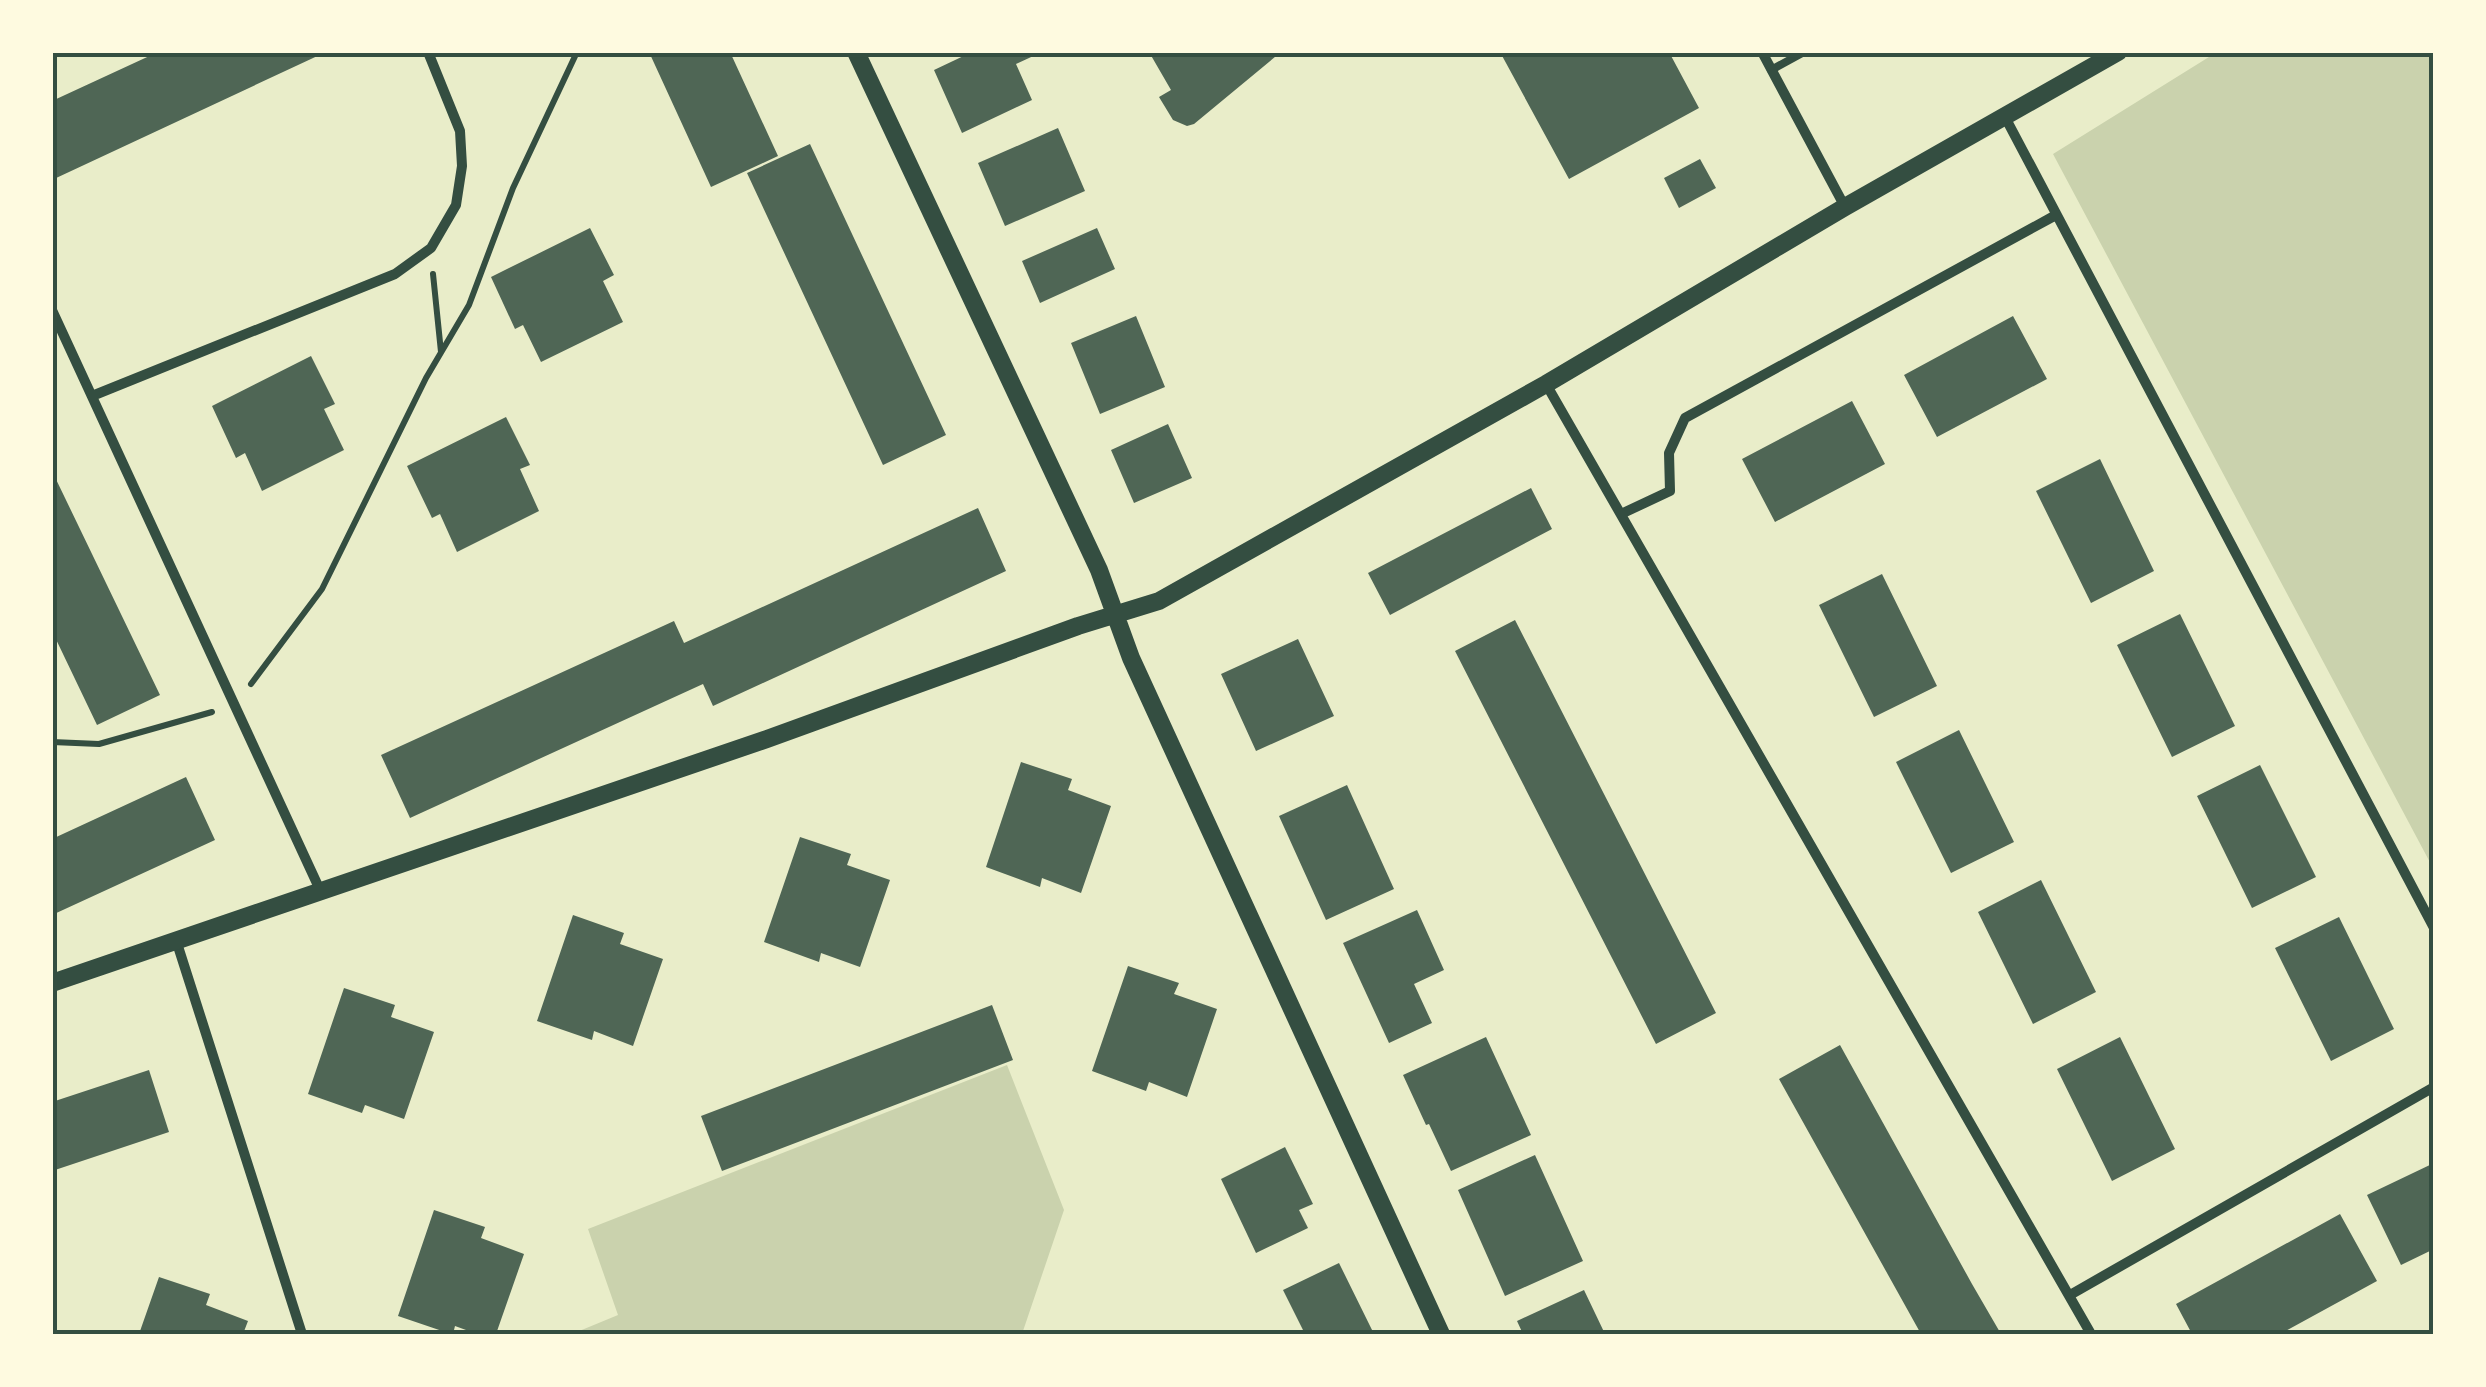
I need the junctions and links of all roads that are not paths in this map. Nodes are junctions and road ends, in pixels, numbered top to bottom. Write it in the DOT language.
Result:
graph roads {
  1 [pos="428,52"];
  2 [pos="856,52"];
  3 [pos="1762,52"];
  4 [pos="1804,52"];
  5 [pos="2118,52"];
  6 [pos="1771,70"];
  7 [pos="2005,117"];
  8 [pos="1846,206"];
  9 [pos="2056,214"];
  10 [pos="52,310"];
  11 [pos="1546,384"];
  12 [pos="92,396"];
  13 [pos="1621,514"];
  14 [pos="1114,616"];
  15 [pos="320,890"];
  16 [pos="2434,928"];
  17 [pos="176,940"];
  18 [pos="52,982"];
  19 [pos="2434,1087"];
  20 [pos="2070,1295"];
  21 [pos="302,1334"];
  22 [pos="1441,1334"];
  23 [pos="2091,1334"];
  1 -- 12 [label="street"];
  2 -- 14 [label="street"];
  3 -- 6 [label="street"];
  4 -- 6 [label="lane"];
  5 -- 7 [label="street"];
  6 -- 8 [label="street"];
  7 -- 8 [label="street"];
  7 -- 9 [label="street"];
  8 -- 11 [label="street"];
  9 -- 13 [label="street"];
  9 -- 16 [label="street"];
  10 -- 12 [label="street"];
  11 -- 13 [label="street"];
  11 -- 14 [label="street"];
  12 -- 15 [label="street"];
  13 -- 20 [label="street"];
  14 -- 15 [label="street"];
  14 -- 22 [label="street"];
  15 -- 17 [label="street"];
  17 -- 18 [label="street"];
  17 -- 21 [label="street"];
  19 -- 20 [label="street"];
  20 -- 23 [label="street"];
}
